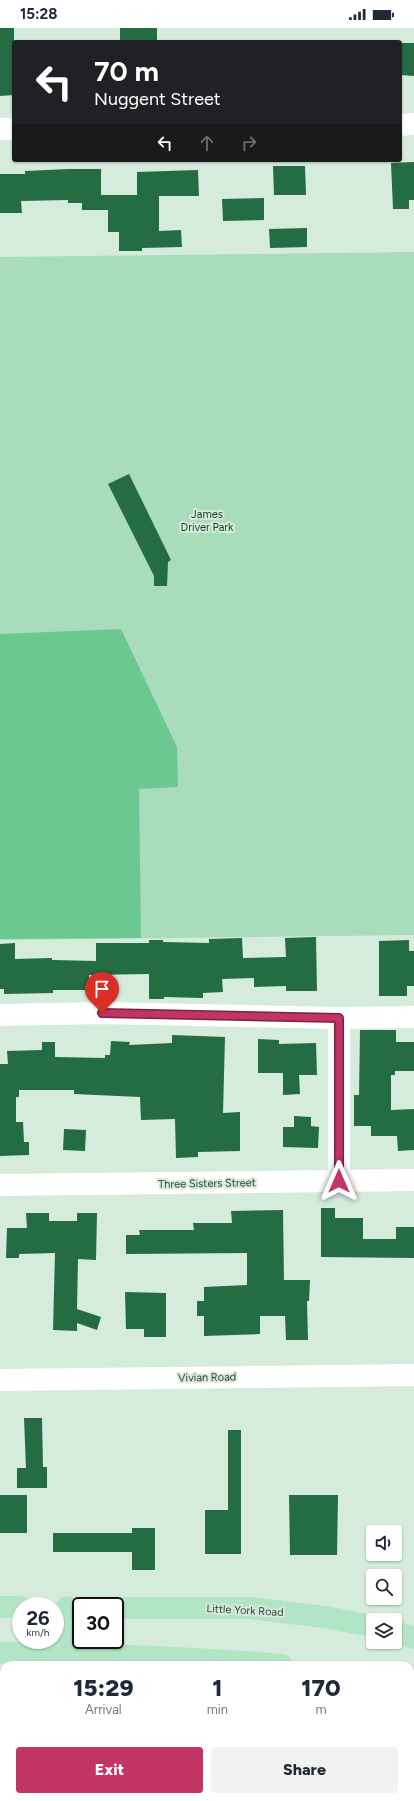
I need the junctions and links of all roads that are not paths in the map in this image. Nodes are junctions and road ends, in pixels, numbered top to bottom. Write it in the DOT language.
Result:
graph roads {
  1 [pos="414,124"];
  2 [pos="402,125"];
  3 [pos="0,129"];
  4 [pos="12,129"];
  5 [pos="0,1015"];
  6 [pos="414,1017"];
  7 [pos="339,1018"];
  8 [pos="414,1180"];
  9 [pos="339,1181"];
  10 [pos="0,1185"];
  11 [pos="414,1375"];
  12 [pos="0,1380"];
  13 [pos="0,1607"];
  14 [pos="12,1607"];
  15 [pos="68,1607"];
  16 [pos="124,1608"];
  17 [pos="366,1625"];
  18 [pos="402,1634"];
  19 [pos="414,1638"];
  20 [pos="0,1653"];
  21 [pos="59,1654"];
  22 [pos="239,1661"];
  1 -- 2 [label="street"];
  3 -- 4 [label="street"];
  5 -- 7 [label="street"];
  6 -- 7 [label="street"];
  7 -- 9 [label="street"];
  8 -- 9 [label="street, Three Sisters Street"];
  9 -- 10 [label="street, Three Sisters Street"];
  11 -- 12 [label="street, Vivian Road"];
  13 -- 14 [label="main road"];
  15 -- 21 [label="main road"];
  16 -- 17 [label="main road, Little York Road"];
  18 -- 19 [label="main road"];
  20 -- 21 [label="main road"];
  21 -- 22 [label="main road"];
}
